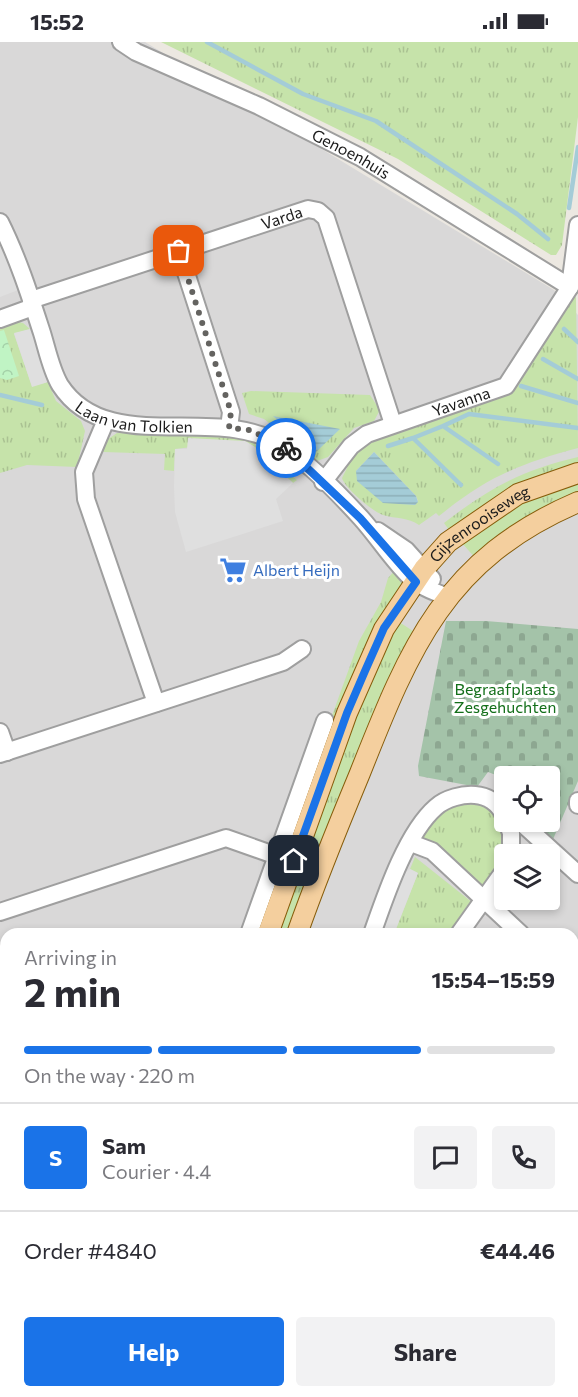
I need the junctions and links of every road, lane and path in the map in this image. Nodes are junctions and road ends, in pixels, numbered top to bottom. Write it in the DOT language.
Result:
graph roads {
  1 [pos="121,42"];
  2 [pos="0,222"];
  3 [pos="578,225"];
  4 [pos="179,251"];
  5 [pos="570,287"];
  6 [pos="32,303"];
  7 [pos="0,319"];
  8 [pos="106,420"];
  9 [pos="393,424"];
  10 [pos="229,428"];
  11 [pos="578,473"];
  12 [pos="323,482"];
  13 [pos="578,502"];
  14 [pos="420,575"];
  15 [pos="447,597"];
  16 [pos="302,649"];
  17 [pos="156,703"];
  18 [pos="325,721"];
  19 [pos="0,732"];
  20 [pos="3,753"];
  21 [pos="494,801"];
  22 [pos="578,801"];
  23 [pos="578,805"];
  24 [pos="532,832"];
  25 [pos="411,843"];
  26 [pos="277,856"];
  27 [pos="578,874"];
  28 [pos="494,884"];
  29 [pos="483,899"];
  30 [pos="0,912"];
  31 [pos="251,928"];
  32 [pos="270,928"];
  33 [pos="299,928"];
  34 [pos="375,928"];
  35 [pos="463,928"];
  36 [pos="514,928"];
  1 -- 5 [label="street, Genoenhuis"];
  2 -- 6 [label="street, Laan van Tolkien"];
  3 -- 5 [label="street"];
  4 -- 6 [label="street, Varda"];
  4 -- 9 [label="street, Varda"];
  4 -- 10 [label="street"];
  5 -- 9 [label="street, Yavanna"];
  6 -- 7 [label="street, Varda"];
  6 -- 8 [label="street, Laan van Tolkien"];
  8 -- 10 [label="street, Laan van Tolkien"];
  8 -- 17 [label="street"];
  9 -- 12 [label="street, Yavanna"];
  10 -- 12 [label="street, Laan van Tolkien"];
  11 -- 14 [label="main road, Gijzenrooiseweg"];
  12 -- 14 [label="street, Laan van Tolkien"];
  13 -- 15 [label="main road, Gijzenrooiseweg"];
  14 -- 15 [label="street, Laan van Tolkien"];
  14 -- 32 [label="main road, Gijzenrooiseweg"];
  15 -- 33 [label="main road, Gijzenrooiseweg"];
  16 -- 17 [label="street"];
  17 -- 20 [label="street"];
  18 -- 26 [label="street"];
  19 -- 20 [label="street"];
  21 -- 25 [label="street"];
  22 -- 23 [label="street"];
  24 -- 27 [label="street"];
  25 -- 29 [label="street"];
  25 -- 34 [label="street"];
  26 -- 30 [label="street"];
  26 -- 31 [label="street"];
  28 -- 29 [label="street"];
  29 -- 35 [label="street"];
  29 -- 36 [label="street"];
}
